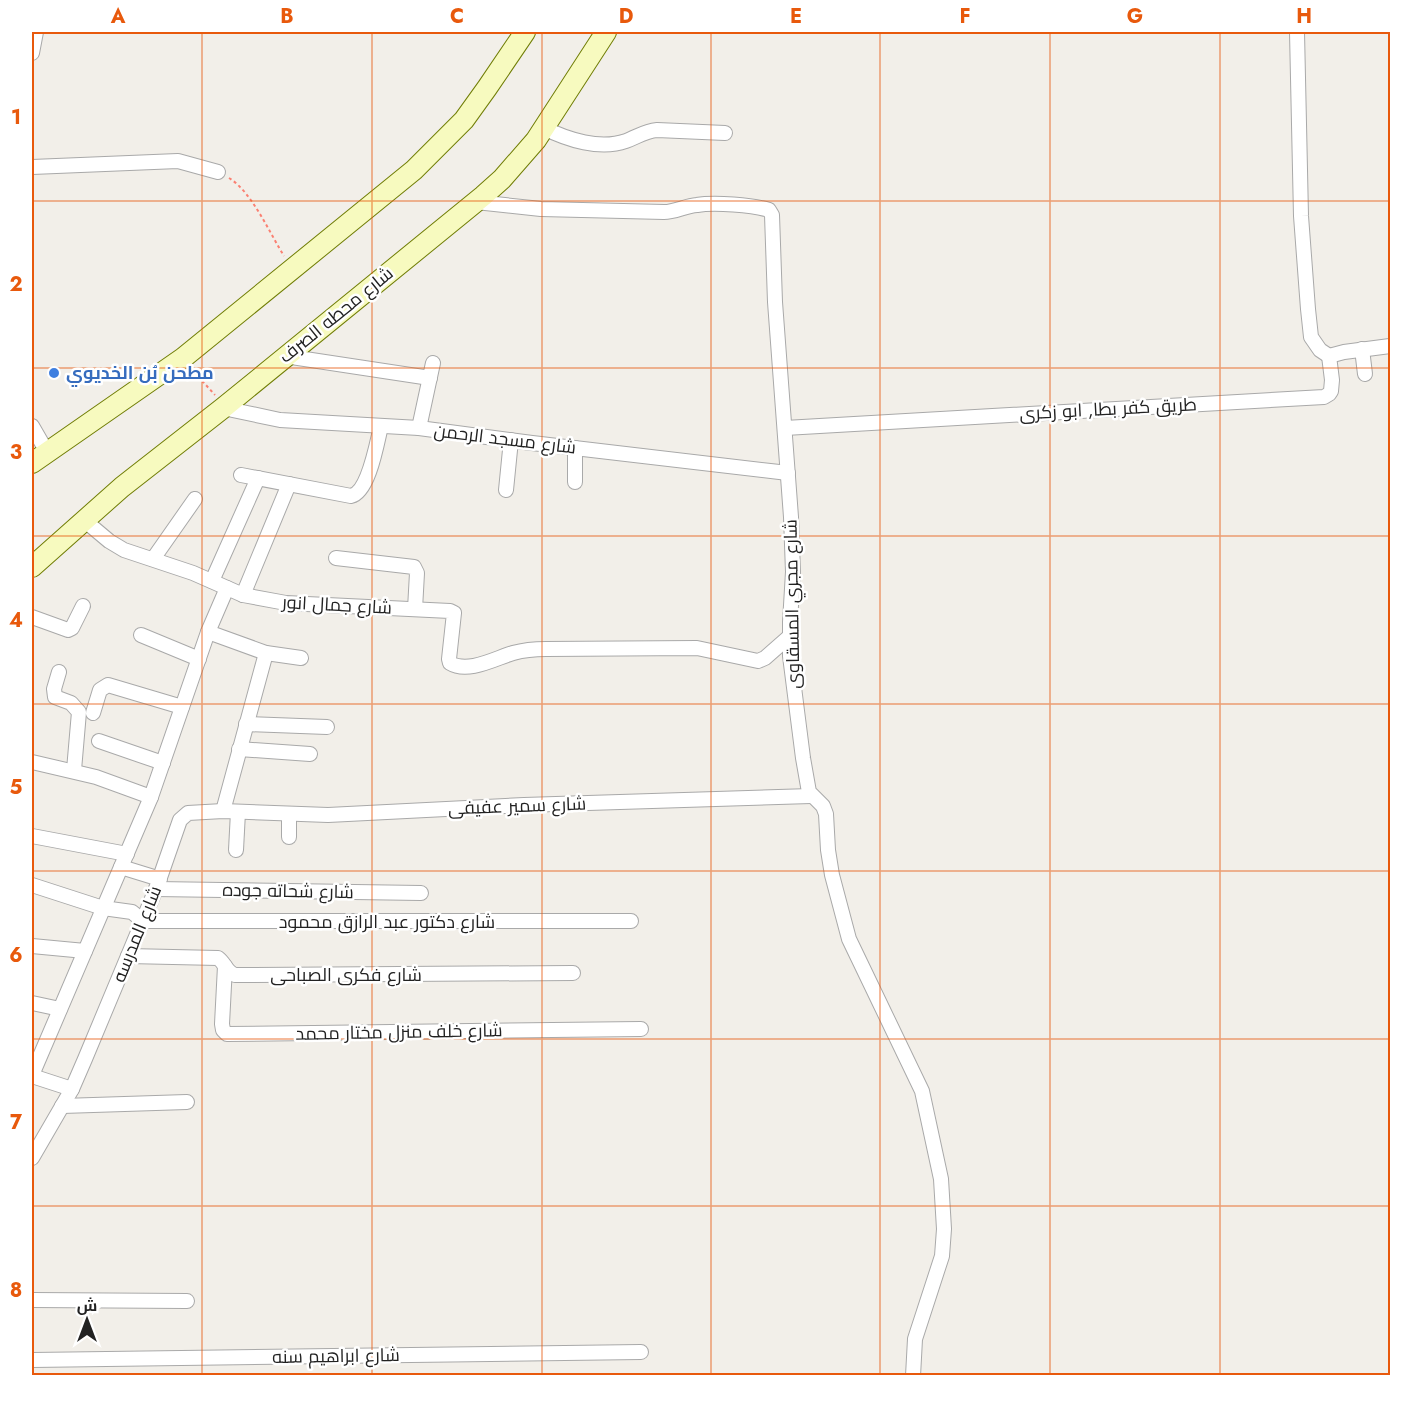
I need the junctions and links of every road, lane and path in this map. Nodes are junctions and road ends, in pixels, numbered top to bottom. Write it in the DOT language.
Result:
graph roads {
  1 [pos="37,32"];
  2 [pos="525,32"];
  3 [pos="606,32"];
  4 [pos="1297,32"];
  5 [pos="32,53"];
  6 [pos="544,128"];
  7 [pos="725,133"];
  8 [pos="32,166"];
  9 [pos="219,172"];
  10 [pos="476,202"];
  11 [pos="291,268"];
  12 [pos="1390,346"];
  13 [pos="1362,349"];
  14 [pos="285,356"];
  15 [pos="1329,356"];
  16 [pos="433,363"];
  17 [pos="194,371"];
  18 [pos="1365,374"];
  19 [pos="430,378"];
  20 [pos="220,403"];
  21 [pos="32,426"];
  22 [pos="381,426"];
  23 [pos="419,428"];
  24 [pos="785,428"];
  25 [pos="511,440"];
  26 [pos="575,448"];
  27 [pos="39,458"];
  28 [pos="788,473"];
  29 [pos="241,475"];
  30 [pos="258,478"];
  31 [pos="575,482"];
  32 [pos="289,484"];
  33 [pos="506,490"];
  34 [pos="195,499"];
  35 [pos="84,520"];
  36 [pos="336,558"];
  37 [pos="153,560"];
  38 [pos="32,567"];
  39 [pos="212,581"];
  40 [pos="227,588"];
  41 [pos="243,595"];
  42 [pos="83,606"];
  43 [pos="415,609"];
  44 [pos="32,616"];
  45 [pos="208,632"];
  46 [pos="141,635"];
  47 [pos="790,636"];
  48 [pos="266,653"];
  49 [pos="301,658"];
  50 [pos="199,659"];
  51 [pos="59,672"];
  52 [pos="182,707"];
  53 [pos="93,713"];
  54 [pos="246,724"];
  55 [pos="327,727"];
  56 [pos="99,741"];
  57 [pos="239,749"];
  58 [pos="310,754"];
  59 [pos="32,762"];
  60 [pos="163,763"];
  61 [pos="74,770"];
  62 [pos="811,796"];
  63 [pos="151,797"];
  64 [pos="223,811"];
  65 [pos="237,812"];
  66 [pos="289,815"];
  67 [pos="32,836"];
  68 [pos="289,837"];
  69 [pos="236,850"];
  70 [pos="127,854"];
  71 [pos="121,867"];
  72 [pos="158,884"];
  73 [pos="32,885"];
  74 [pos="420,893"];
  75 [pos="103,908"];
  76 [pos="143,921"];
  77 [pos="631,921"];
  78 [pos="32,946"];
  79 [pos="85,951"];
  80 [pos="128,956"];
  81 [pos="225,966"];
  82 [pos="573,973"];
  83 [pos="32,1004"];
  84 [pos="60,1009"];
  85 [pos="640,1029"];
  86 [pos="32,1076"];
  87 [pos="72,1089"];
  88 [pos="187,1102"];
  89 [pos="62,1106"];
  90 [pos="32,1158"];
  91 [pos="32,1300"];
  92 [pos="187,1301"];
  93 [pos="641,1352"];
  94 [pos="32,1360"];
  95 [pos="913,1376"];
  1 -- 5 [label="street"];
  2 -- 11 [label="street"];
  3 -- 6 [label="street, شارع محطه الصرف"];
  4 -- 15 [label="street"];
  6 -- 7 [label="street"];
  6 -- 10 [label="street, شارع محطه الصرف"];
  8 -- 9 [label="street"];
  9 -- 11 [label="path"];
  10 -- 14 [label="street, شارع محطه الصرف"];
  10 -- 24 [label="street, شارع مجري المسقاوى"];
  11 -- 27 [label="street"];
  12 -- 13 [label="street"];
  13 -- 15 [label="street"];
  13 -- 18 [label="street"];
  14 -- 19 [label="street"];
  14 -- 20 [label="street, شارع محطه الصرف"];
  15 -- 24 [label="street, طريق كفر بطا, ابو زكرى"];
  16 -- 19 [label="street"];
  17 -- 20 [label="path"];
  19 -- 23 [label="street"];
  20 -- 22 [label="street, شارع مسجد الرحمن"];
  20 -- 35 [label="street, شارع محطه الصرف"];
  21 -- 27 [label="street"];
  22 -- 23 [label="street, شارع مسجد الرحمن"];
  22 -- 32 [label="street"];
  23 -- 25 [label="street, شارع مسجد الرحمن"];
  24 -- 28 [label="street, شارع مجري المسقاوى"];
  25 -- 26 [label="street, شارع مسجد الرحمن"];
  25 -- 33 [label="street"];
  26 -- 28 [label="street, شارع مسجد الرحمن"];
  26 -- 31 [label="street"];
  28 -- 47 [label="street, شارع مجري المسقاوى"];
  29 -- 30 [label="street"];
  30 -- 32 [label="street"];
  30 -- 39 [label="street"];
  32 -- 41 [label="street"];
  34 -- 37 [label="street"];
  35 -- 37 [label="street, شارع جمال انور"];
  35 -- 38 [label="street, شارع محطه الصرف"];
  36 -- 43 [label="street"];
  37 -- 39 [label="street, شارع جمال انور"];
  39 -- 40 [label="street, شارع جمال انور"];
  40 -- 41 [label="street, شارع جمال انور"];
  40 -- 45 [label="street"];
  41 -- 43 [label="street, شارع جمال انور"];
  42 -- 44 [label="street"];
  43 -- 47 [label="street, شارع جمال انور"];
  45 -- 48 [label="street"];
  45 -- 50 [label="street"];
  46 -- 50 [label="street"];
  47 -- 62 [label="street, شارع مجري المسقاوى"];
  48 -- 49 [label="street"];
  48 -- 54 [label="street"];
  50 -- 52 [label="street"];
  51 -- 61 [label="street"];
  52 -- 53 [label="street"];
  52 -- 60 [label="street"];
  54 -- 55 [label="street"];
  54 -- 57 [label="street"];
  56 -- 60 [label="street"];
  57 -- 58 [label="street"];
  57 -- 64 [label="street"];
  59 -- 61 [label="street"];
  60 -- 63 [label="street"];
  61 -- 63 [label="street"];
  62 -- 66 [label="street, شارع سمير عفيفى"];
  62 -- 95 [label="street, شارع مجري المسقاوى"];
  63 -- 70 [label="street"];
  64 -- 65 [label="street, شارع سمير عفيفى"];
  64 -- 72 [label="street, شارع المدرسه"];
  65 -- 66 [label="street, شارع سمير عفيفى"];
  65 -- 69 [label="street"];
  66 -- 68 [label="street"];
  67 -- 70 [label="street"];
  70 -- 71 [label="street"];
  71 -- 72 [label="street, شارع شحاته جوده"];
  71 -- 75 [label="street"];
  72 -- 74 [label="street, شارع شحاته جوده"];
  72 -- 76 [label="street, شارع المدرسه"];
  73 -- 75 [label="street"];
  75 -- 76 [label="street"];
  75 -- 79 [label="street"];
  76 -- 77 [label="street, شارع دكتور عبد الرازق محمود"];
  76 -- 80 [label="street, شارع المدرسه"];
  78 -- 79 [label="street"];
  79 -- 84 [label="street"];
  80 -- 81 [label="street, شارع فكرى الصباحى"];
  80 -- 87 [label="street, شارع المدرسه"];
  81 -- 82 [label="street, شارع فكرى الصباحى"];
  81 -- 85 [label="street, شارع خلف منزل مختار محمد"];
  83 -- 84 [label="street"];
  84 -- 86 [label="street"];
  86 -- 87 [label="street"];
  87 -- 89 [label="street, شارع المدرسه"];
  88 -- 89 [label="street"];
  89 -- 90 [label="street, شارع المدرسه"];
  91 -- 92 [label="street"];
  93 -- 94 [label="street, شارع ابراهيم سنه"];
}
